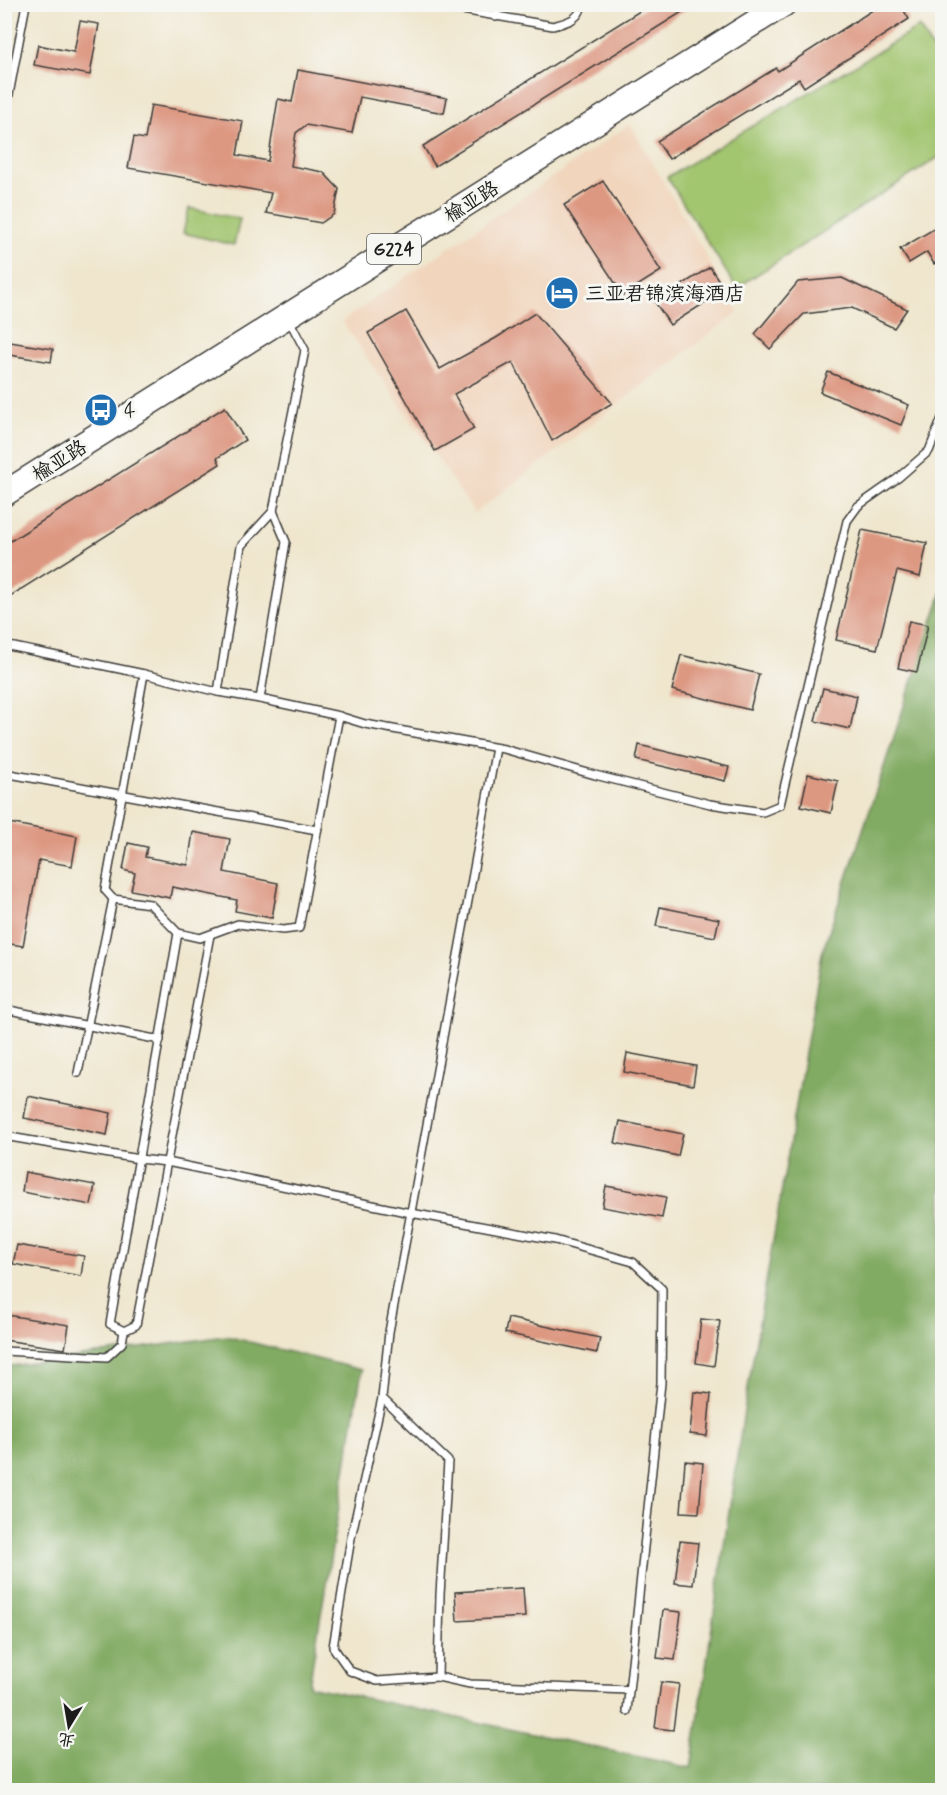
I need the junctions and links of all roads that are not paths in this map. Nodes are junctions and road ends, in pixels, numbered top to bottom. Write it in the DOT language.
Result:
graph roads {
  1 [pos="26,4"];
  2 [pos="428,4"];
  3 [pos="498,4"];
  4 [pos="582,4"];
  5 [pos="752,4"];
  6 [pos="784,4"];
  7 [pos="496,17"];
  8 [pos="4,121"];
  9 [pos="287,316"];
  10 [pos="942,418"];
  11 [pos="4,475"];
  12 [pos="4,494"];
  13 [pos="273,511"];
  14 [pos="4,645"];
  15 [pos="144,674"];
  16 [pos="218,692"];
  17 [pos="260,699"];
  18 [pos="339,716"];
  19 [pos="496,748"];
  20 [pos="4,773"];
  21 [pos="122,794"];
  22 [pos="317,830"];
  23 [pos="113,899"];
  24 [pos="178,933"];
  25 [pos="210,935"];
  26 [pos="4,1009"];
  27 [pos="87,1025"];
  28 [pos="160,1040"];
  29 [pos="78,1073"];
  30 [pos="4,1136"];
  31 [pos="139,1159"];
  32 [pos="167,1162"];
  33 [pos="411,1213"];
  34 [pos="124,1331"];
  35 [pos="4,1351"];
  36 [pos="382,1398"];
  37 [pos="438,1677"];
  38 [pos="629,1690"];
  39 [pos="627,1711"];
  1 -- 8 [label="lane"];
  2 -- 7 [label="lane"];
  3 -- 7 [label="lane"];
  4 -- 7 [label="lane"];
  5 -- 11 [label="highway, 榆亚路 / G224"];
  6 -- 9 [label="highway, 榆亚路 / G224"];
  9 -- 12 [label="highway, 榆亚路 / G224"];
  9 -- 13 [label="lane"];
  10 -- 19 [label="lane"];
  13 -- 16 [label="lane"];
  13 -- 17 [label="lane"];
  14 -- 15 [label="lane"];
  15 -- 16 [label="lane"];
  15 -- 21 [label="lane"];
  16 -- 17 [label="lane"];
  17 -- 18 [label="lane"];
  18 -- 19 [label="lane"];
  18 -- 22 [label="lane"];
  19 -- 33 [label="lane"];
  20 -- 21 [label="lane"];
  21 -- 22 [label="lane"];
  21 -- 23 [label="lane"];
  22 -- 25 [label="lane"];
  23 -- 24 [label="lane"];
  23 -- 27 [label="lane"];
  24 -- 25 [label="lane"];
  24 -- 28 [label="lane"];
  25 -- 32 [label="lane"];
  26 -- 27 [label="lane"];
  27 -- 28 [label="lane"];
  27 -- 29 [label="lane"];
  28 -- 31 [label="lane"];
  30 -- 31 [label="lane"];
  31 -- 32 [label="lane"];
  31 -- 34 [label="lane"];
  32 -- 33 [label="lane"];
  32 -- 34 [label="lane"];
  33 -- 36 [label="lane"];
  33 -- 38 [label="lane"];
  34 -- 35 [label="lane"];
  36 -- 37 [label="lane"];
  36 -- 37 [label="lane"];
  37 -- 38 [label="lane"];
  38 -- 39 [label="lane"];
}
